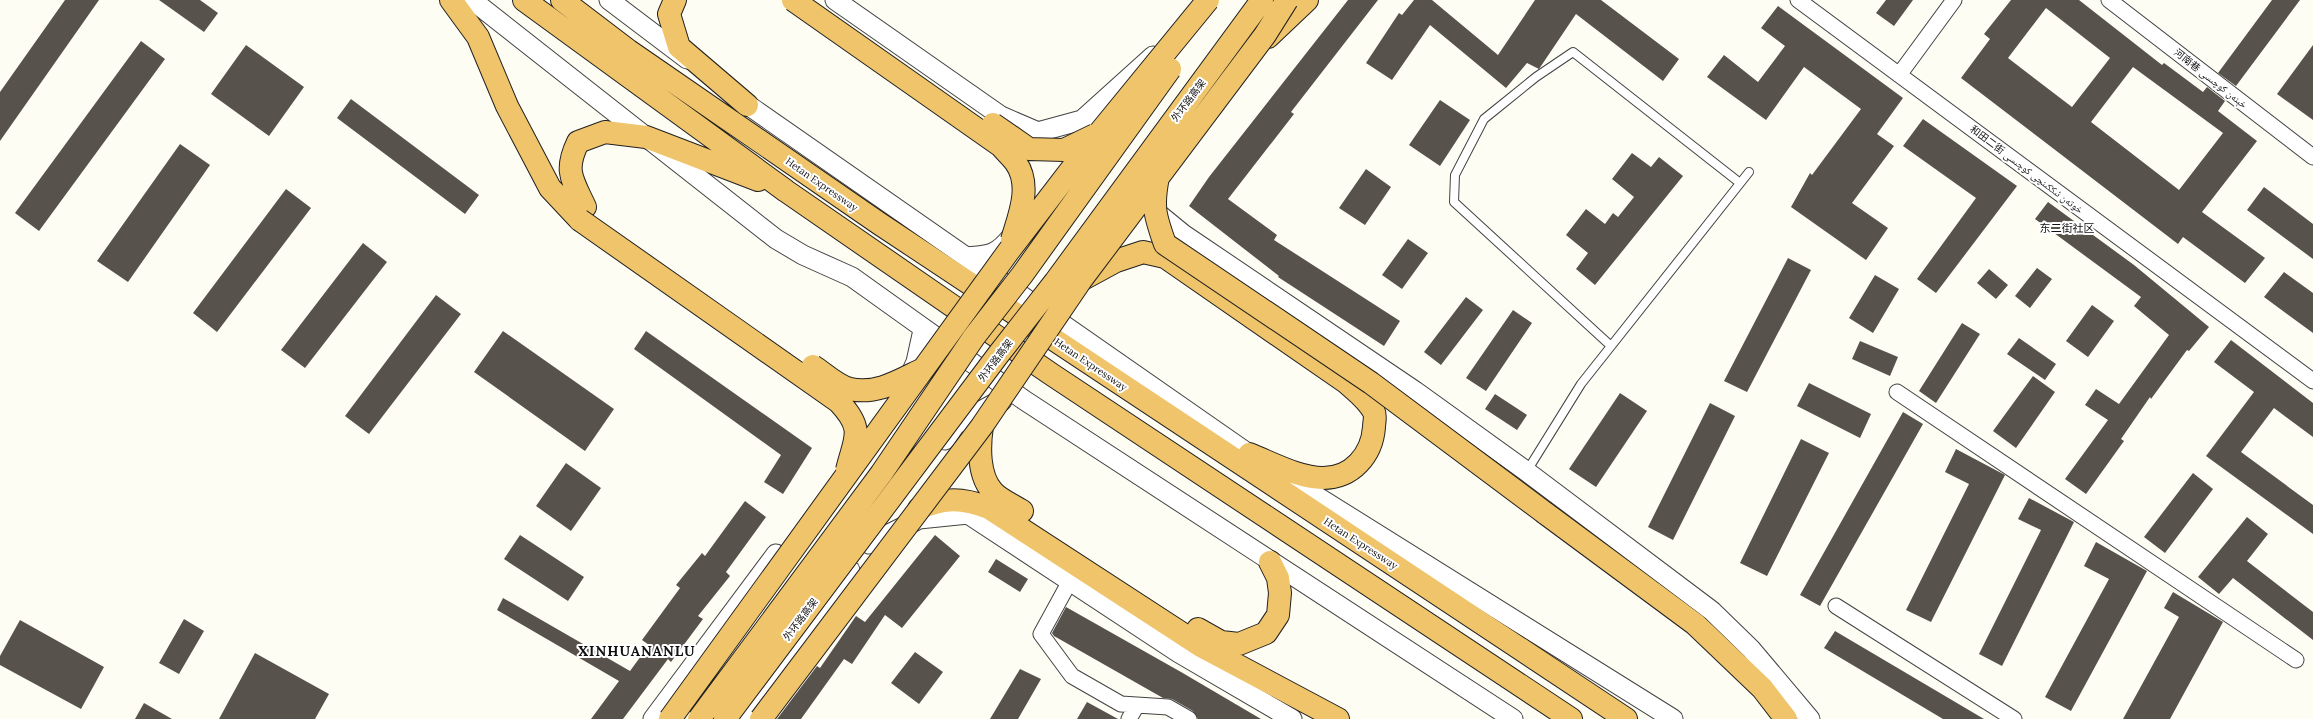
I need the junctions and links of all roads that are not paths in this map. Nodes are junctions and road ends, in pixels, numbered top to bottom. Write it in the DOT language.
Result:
graph roads {
  1 [pos="451,0"];
  2 [pos="472,0"];
  3 [pos="524,0"];
  4 [pos="562,0"];
  5 [pos="609,0"];
  6 [pos="675,0"];
  7 [pos="793,0"];
  8 [pos="816,0"];
  9 [pos="835,0"];
  10 [pos="1196,0"];
  11 [pos="1208,0"];
  12 [pos="1224,0"];
  13 [pos="1262,0"];
  14 [pos="1287,0"];
  15 [pos="1306,0"];
  16 [pos="1798,0"];
  17 [pos="1954,0"];
  18 [pos="2109,0"];
  19 [pos="1158,52"];
  20 [pos="1250,55"];
  21 [pos="1899,75"];
  22 [pos="747,105"];
  23 [pos="1100,132"];
  24 [pos="646,137"];
  25 [pos="2313,157"];
  26 [pos="1749,172"];
  27 [pos="1158,176"];
  28 [pos="1740,183"];
  29 [pos="786,191"];
  30 [pos="1136,196"];
  31 [pos="582,214"];
  32 [pos="1008,252"];
  33 [pos="966,257"];
  34 [pos="1081,280"];
  35 [pos="1057,320"];
  36 [pos="923,330"];
  37 [pos="1611,346"];
  38 [pos="924,369"];
  39 [pos="2313,381"];
  40 [pos="1897,392"];
  41 [pos="1024,400"];
  42 [pos="982,426"];
  43 [pos="1249,454"];
  44 [pos="1526,471"];
  45 [pos="844,482"];
  46 [pos="919,509"];
  47 [pos="869,544"];
  48 [pos="1270,562"];
  49 [pos="1070,581"];
  50 [pos="1836,606"];
  51 [pos="2296,660"];
  52 [pos="1137,705"];
  53 [pos="653,719"];
  54 [pos="670,719"];
  55 [pos="699,719"];
  56 [pos="725,719"];
  57 [pos="742,719"];
  58 [pos="761,719"];
  59 [pos="1129,719"];
  60 [pos="1189,719"];
  61 [pos="1292,719"];
  62 [pos="1338,719"];
  63 [pos="1513,719"];
  64 [pos="1571,719"];
  65 [pos="1626,719"];
  66 [pos="1673,719"];
  67 [pos="1786,719"];
  68 [pos="1810,719"];
  69 [pos="2014,719"];
  1 -- 31 [label="highway"];
  2 -- 24 [label="street"];
  3 -- 29 [label="highway"];
  4 -- 65 [label="highway, Hetan Expressway"];
  5 -- 22 [label="street"];
  6 -- 22 [label="highway"];
  7 -- 32 [label="highway, bridge"];
  8 -- 23 [label="highway, bridge"];
  9 -- 19 [label="street"];
  10 -- 19 [label="street"];
  11 -- 23 [label="highway, bridge"];
  12 -- 55 [label="highway, bridge"];
  13 -- 56 [label="highway, 外环路高架, bridge"];
  14 -- 20 [label="highway, bridge"];
  14 -- 30 [label="street"];
  15 -- 20 [label="highway, bridge"];
  16 -- 21 [label="street, 和田二街 خوتەن ئىككىنچى كوچىسى"];
  17 -- 21 [label="street"];
  18 -- 25 [label="street, 河南巷 خېنەن كوچىسى"];
  19 -- 33 [label="street"];
  20 -- 27 [label="highway, bridge"];
  21 -- 39 [label="street, 和田二街 خوتەن ئىككىنچى كوچىسى"];
  22 -- 33 [label="street"];
  23 -- 32 [label="highway, bridge"];
  24 -- 29 [label="highway"];
  24 -- 31 [label="highway"];
  24 -- 36 [label="street"];
  26 -- 28 [label="lane"];
  27 -- 34 [label="highway, bridge"];
  27 -- 67 [label="highway, bridge"];
  28 -- 37 [label="lane"];
  28 -- 37 [label="lane"];
  29 -- 64 [label="highway"];
  30 -- 35 [label="street"];
  30 -- 44 [label="street"];
  31 -- 38 [label="highway, bridge"];
  31 -- 45 [label="highway, bridge"];
  32 -- 38 [label="highway, bridge"];
  33 -- 35 [label="street"];
  34 -- 42 [label="highway, bridge"];
  34 -- 43 [label="highway"];
  35 -- 43 [label="street"];
  36 -- 41 [label="street"];
  36 -- 53 [label="street"];
  37 -- 44 [label="lane"];
  38 -- 45 [label="highway, bridge"];
  40 -- 51 [label="street"];
  41 -- 47 [label="street"];
  41 -- 48 [label="street"];
  42 -- 46 [label="highway, bridge"];
  42 -- 48 [label="highway"];
  43 -- 66 [label="street"];
  44 -- 68 [label="street"];
  45 -- 54 [label="highway, bridge"];
  46 -- 58 [label="highway, bridge"];
  46 -- 62 [label="highway"];
  47 -- 49 [label="street"];
  47 -- 57 [label="street"];
  48 -- 63 [label="street"];
  49 -- 52 [label="street"];
  49 -- 61 [label="street"];
  50 -- 69 [label="street"];
  52 -- 59 [label="street"];
  52 -- 60 [label="street"];
}
